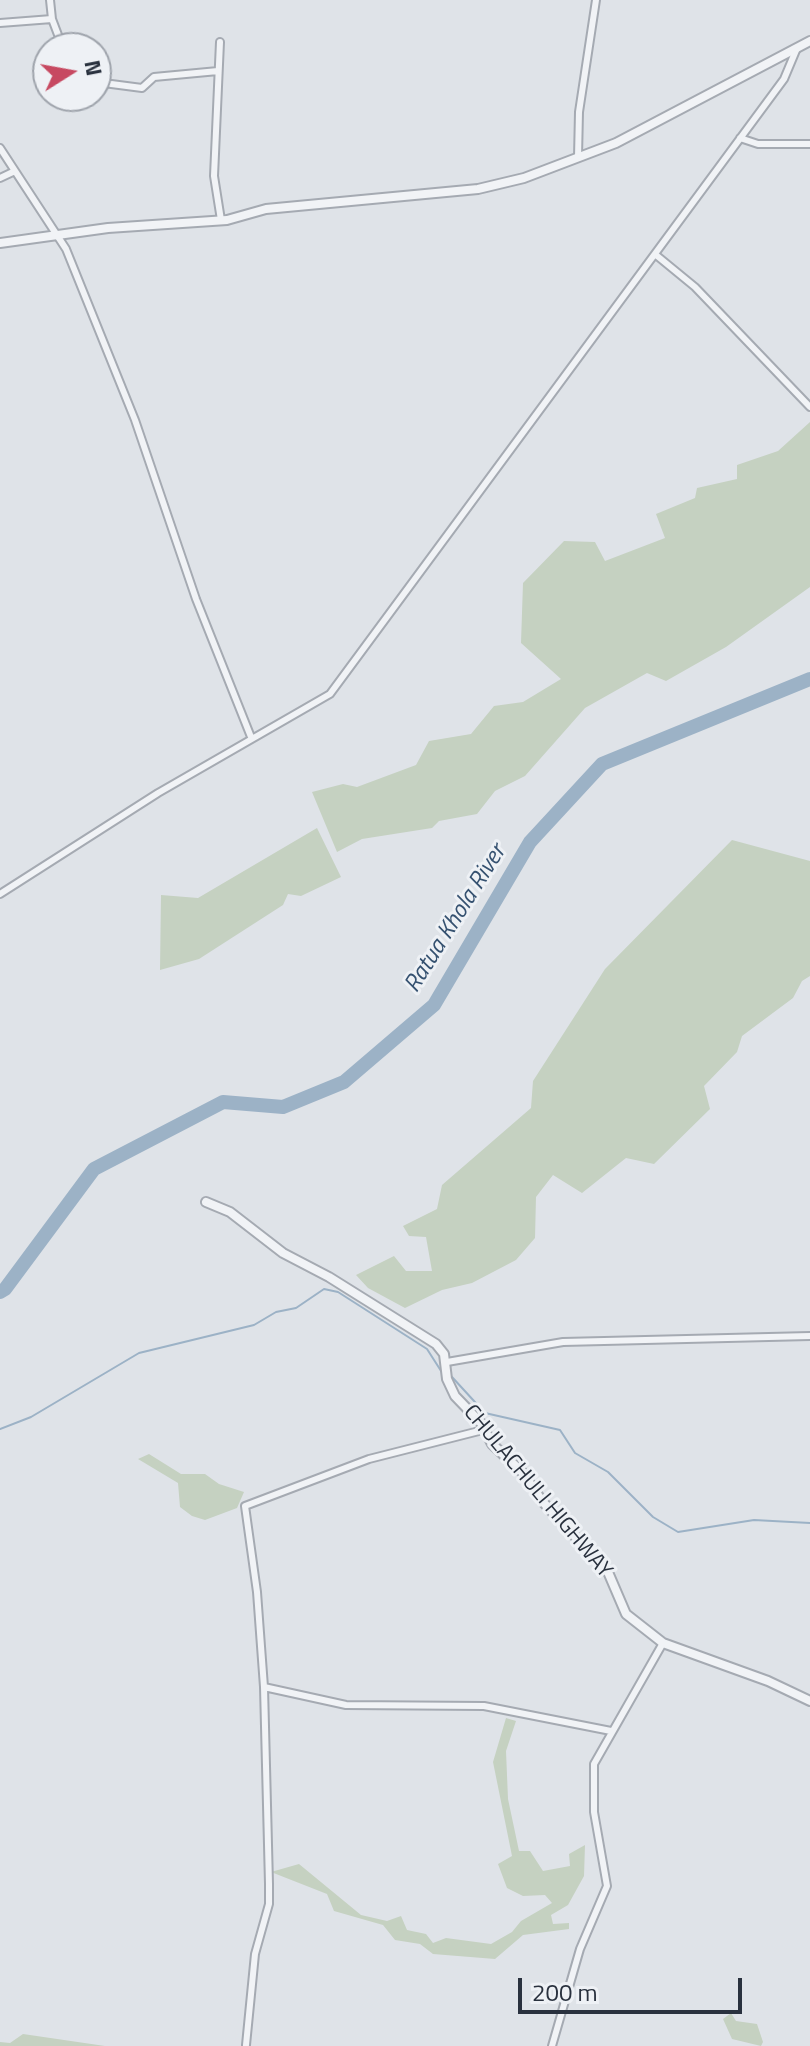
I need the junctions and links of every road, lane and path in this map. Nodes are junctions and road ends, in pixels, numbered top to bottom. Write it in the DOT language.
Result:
graph roads {
  1 [pos="50,0"];
  2 [pos="596,0"];
  3 [pos="52,19"];
  4 [pos="0,23"];
  5 [pos="57,32"];
  6 [pos="810,41"];
  7 [pos="220,42"];
  8 [pos="798,47"];
  9 [pos="218,71"];
  10 [pos="112,84"];
  11 [pos="740,138"];
  12 [pos="810,144"];
  13 [pos="0,148"];
  14 [pos="578,157"];
  15 [pos="15,171"];
  16 [pos="0,178"];
  17 [pos="221,220"];
  18 [pos="54,235"];
  19 [pos="0,243"];
  20 [pos="656,255"];
  21 [pos="810,407"];
  22 [pos="251,737"];
  23 [pos="0,894"];
  24 [pos="206,1202"];
  25 [pos="810,1336"];
  26 [pos="447,1362"];
  27 [pos="483,1430"];
  28 [pos="663,1643"];
  29 [pos="264,1687"];
  30 [pos="810,1701"];
  31 [pos="611,1731"];
  32 [pos="246,2045"];
  33 [pos="552,2046"];
  1 -- 3 [label="street"];
  2 -- 14 [label="street"];
  3 -- 4 [label="street"];
  3 -- 5 [label="street"];
  6 -- 8 [label="street"];
  7 -- 9 [label="street"];
  8 -- 11 [label="street"];
  8 -- 14 [label="street"];
  9 -- 10 [label="street"];
  9 -- 17 [label="street"];
  11 -- 12 [label="street"];
  11 -- 20 [label="street"];
  13 -- 15 [label="street"];
  14 -- 17 [label="street"];
  15 -- 16 [label="street"];
  15 -- 18 [label="street"];
  17 -- 18 [label="street"];
  18 -- 19 [label="street"];
  18 -- 22 [label="street"];
  20 -- 21 [label="street"];
  20 -- 22 [label="street"];
  22 -- 23 [label="street"];
  24 -- 26 [label="street, CHULACHULI HIGHWAY"];
  25 -- 26 [label="street"];
  26 -- 27 [label="street, CHULACHULI HIGHWAY"];
  27 -- 28 [label="street, CHULACHULI HIGHWAY"];
  27 -- 29 [label="street"];
  28 -- 30 [label="street, CHULACHULI HIGHWAY"];
  28 -- 31 [label="street"];
  29 -- 31 [label="street"];
  29 -- 32 [label="street"];
  31 -- 33 [label="street"];
}
